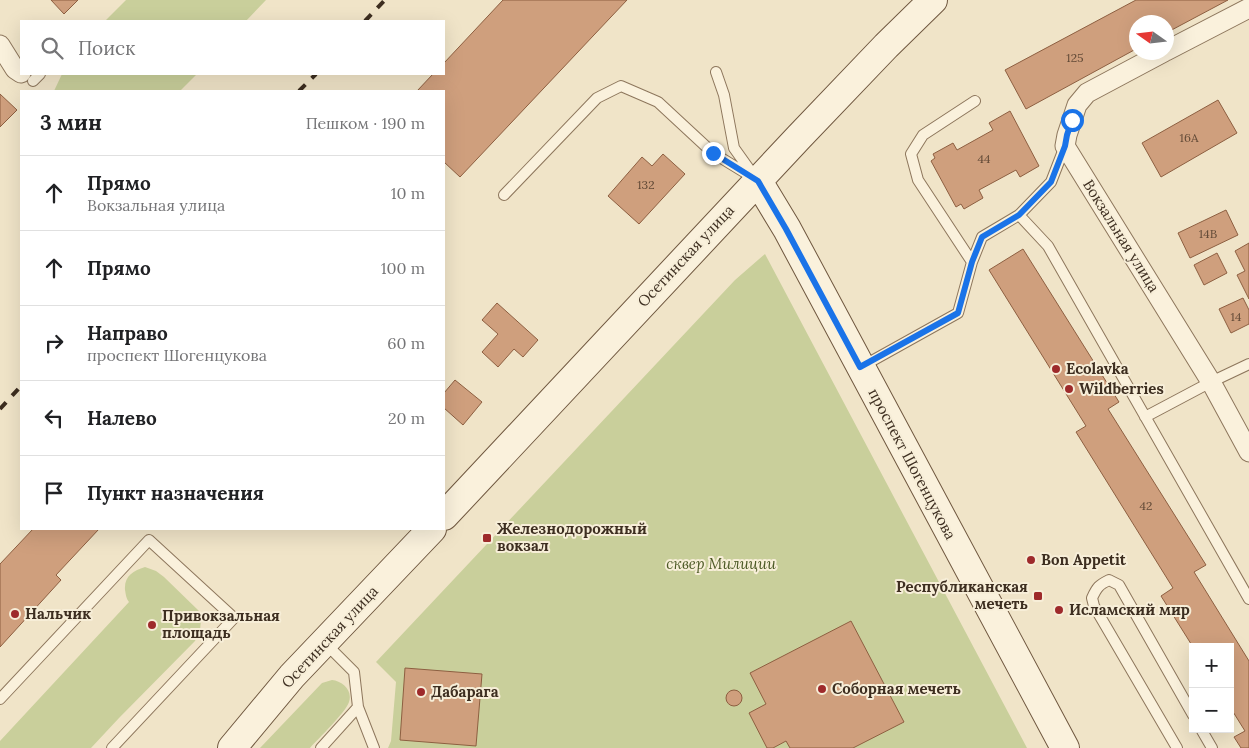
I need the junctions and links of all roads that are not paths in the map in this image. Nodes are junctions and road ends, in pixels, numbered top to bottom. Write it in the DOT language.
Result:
graph roads {
  1 [pos="933,0"];
  2 [pos="1249,8"];
  3 [pos="0,45"];
  4 [pos="1174,48"];
  5 [pos="1151,60"];
  6 [pos="20,71"];
  7 [pos="716,72"];
  8 [pos="975,101"];
  9 [pos="1065,146"];
  10 [pos="758,181"];
  11 [pos="504,194"];
  12 [pos="1019,215"];
  13 [pos="972,262"];
  14 [pos="1249,364"];
  15 [pos="860,367"];
  16 [pos="1211,382"];
  17 [pos="1145,417"];
  18 [pos="1249,452"];
  19 [pos="445,515"];
  20 [pos="431,530"];
  21 [pos="1249,599"];
  22 [pos="325,642"];
  23 [pos="0,699"];
  24 [pos="358,707"];
  25 [pos="1189,708"];
  26 [pos="1203,733"];
  27 [pos="112,748"];
  28 [pos="232,748"];
  29 [pos="321,748"];
  30 [pos="374,748"];
  31 [pos="1065,748"];
  32 [pos="1176,748"];
  33 [pos="1212,748"];
  1 -- 10 [label="main road, Осетинская улица"];
  2 -- 4 [label="street"];
  3 -- 6 [label="street"];
  5 -- 9 [label="street"];
  7 -- 10 [label="lane"];
  8 -- 13 [label="lane"];
  9 -- 12 [label="lane"];
  9 -- 16 [label="street, Вокзальная улица"];
  10 -- 11 [label="lane"];
  10 -- 15 [label="main road, проспект Шогенцукова"];
  10 -- 19 [label="main road, Осетинская улица"];
  12 -- 13 [label="lane"];
  12 -- 17 [label="lane"];
  13 -- 15 [label="lane"];
  14 -- 16 [label="lane"];
  15 -- 31 [label="main road, проспект Шогенцукова"];
  16 -- 17 [label="lane"];
  16 -- 18 [label="street, Вокзальная улица"];
  17 -- 21 [label="lane"];
  20 -- 22 [label="main road, Осетинская улица"];
  22 -- 24 [label="lane"];
  22 -- 28 [label="main road, Осетинская улица"];
  23 -- 27 [label="lane"];
  24 -- 29 [label="lane"];
  24 -- 30 [label="lane"];
  25 -- 32 [label="lane"];
  26 -- 33 [label="lane"];
}
